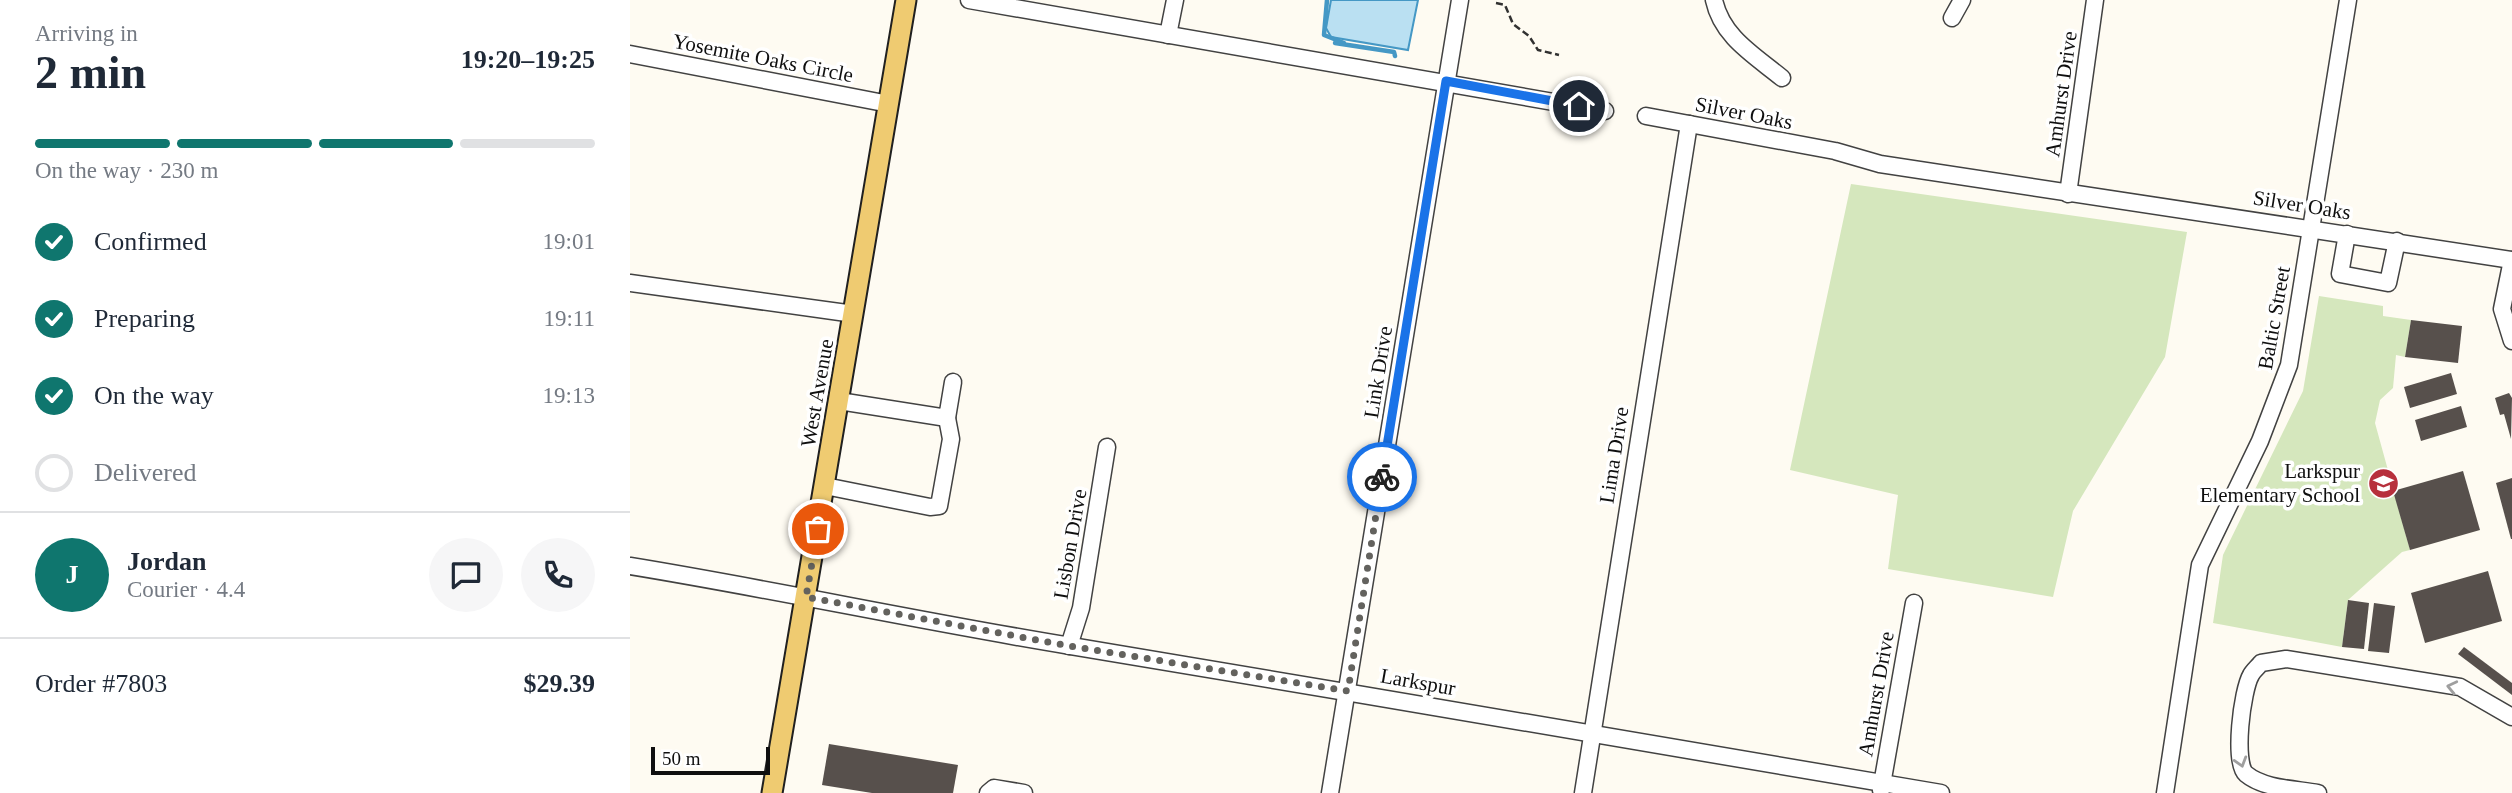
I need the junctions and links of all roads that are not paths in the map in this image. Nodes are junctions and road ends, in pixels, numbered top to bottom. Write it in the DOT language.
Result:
graph roads {
  1 [pos="906,0"];
  2 [pos="968,0"];
  3 [pos="1175,0"];
  4 [pos="1460,0"];
  5 [pos="1714,0"];
  6 [pos="1962,0"];
  7 [pos="2095,0"];
  8 [pos="2348,0"];
  9 [pos="1952,18"];
  10 [pos="1168,35"];
  11 [pos="630,54"];
  12 [pos="1782,78"];
  13 [pos="1446,81"];
  14 [pos="889,104"];
  15 [pos="1605,111"];
  16 [pos="1646,116"];
  17 [pos="1689,124"];
  18 [pos="2068,194"];
  19 [pos="2310,227"];
  20 [pos="2347,234"];
  21 [pos="2397,241"];
  22 [pos="2512,260"];
  23 [pos="630,283"];
  24 [pos="854,314"];
  25 [pos="2512,341"];
  26 [pos="953,382"];
  27 [pos="839,401"];
  28 [pos="947,418"];
  29 [pos="1107,447"];
  30 [pos="825,486"];
  31 [pos="630,566"];
  32 [pos="806,597"];
  33 [pos="1914,603"];
  34 [pos="1069,646"];
  35 [pos="1348,691"];
  36 [pos="2512,717"];
  37 [pos="1593,734"];
  38 [pos="1881,788"];
  39 [pos="772,793"];
  40 [pos="988,793"];
  41 [pos="1024,793"];
  42 [pos="1330,793"];
  43 [pos="1583,793"];
  44 [pos="1941,793"];
  45 [pos="2165,793"];
  46 [pos="2318,793"];
  1 -- 14 [label="main road, West Avenue"];
  2 -- 10 [label="street"];
  3 -- 10 [label="street"];
  4 -- 13 [label="street, Link Drive"];
  5 -- 12 [label="street"];
  6 -- 9 [label="street"];
  7 -- 18 [label="street, Amhurst Drive"];
  8 -- 19 [label="street, Baltic Street"];
  10 -- 13 [label="street"];
  11 -- 14 [label="street, Yosemite Oaks Circle"];
  13 -- 15 [label="street"];
  13 -- 35 [label="street, Link Drive"];
  14 -- 24 [label="main road, West Avenue"];
  16 -- 17 [label="street, Silver Oaks"];
  17 -- 18 [label="street, Silver Oaks"];
  17 -- 37 [label="street, Lima Drive"];
  18 -- 19 [label="street, Silver Oaks"];
  19 -- 20 [label="street, Silver Oaks"];
  19 -- 45 [label="street, Baltic Street"];
  20 -- 21 [label="street, Silver Oaks"];
  20 -- 21 [label="street"];
  21 -- 22 [label="street, Silver Oaks"];
  22 -- 25 [label="street"];
  23 -- 24 [label="street"];
  24 -- 27 [label="main road, West Avenue"];
  26 -- 28 [label="street"];
  27 -- 28 [label="street"];
  27 -- 30 [label="main road, West Avenue"];
  28 -- 30 [label="street"];
  29 -- 34 [label="street, Lisbon Drive"];
  30 -- 32 [label="main road, West Avenue"];
  31 -- 32 [label="street, Larkspur"];
  32 -- 34 [label="street, Larkspur"];
  32 -- 39 [label="main road, West Avenue"];
  33 -- 38 [label="street, Amhurst Drive"];
  34 -- 35 [label="street, Larkspur"];
  35 -- 37 [label="street, Larkspur"];
  35 -- 42 [label="street, Link Drive"];
  36 -- 46 [label="street, one-way"];
  37 -- 38 [label="street, Larkspur"];
  37 -- 43 [label="street, Lima Drive"];
  38 -- 44 [label="street, Larkspur"];
  40 -- 41 [label="street"];
}
